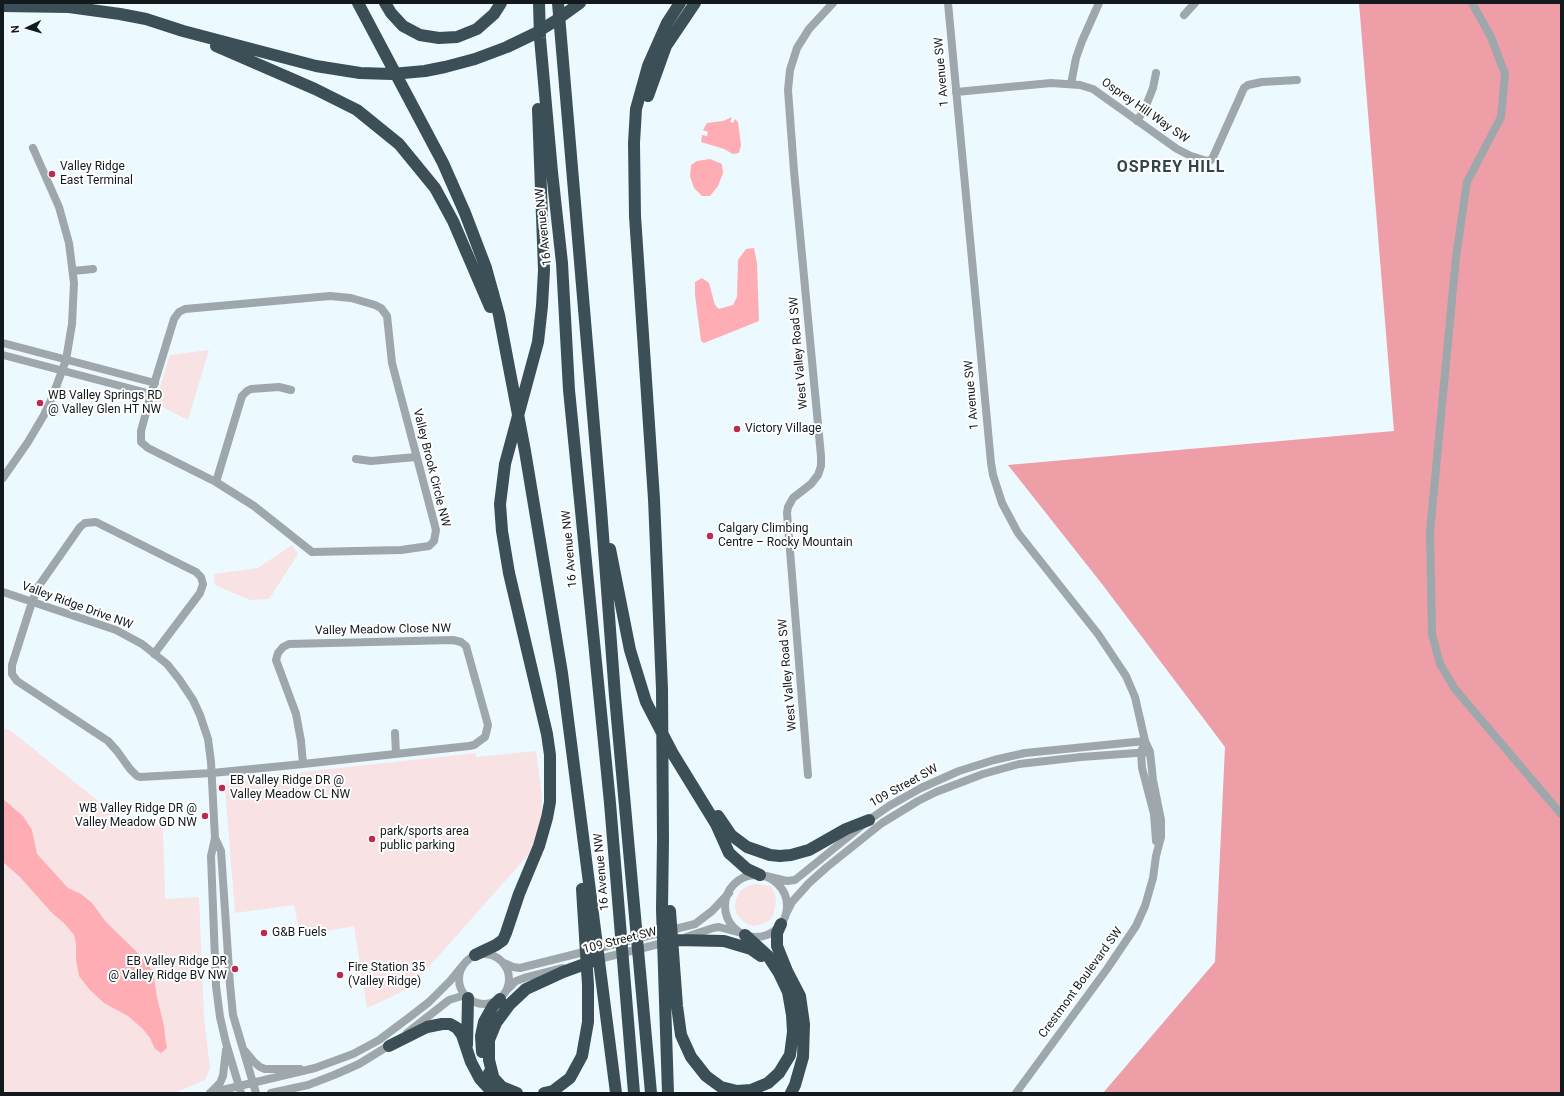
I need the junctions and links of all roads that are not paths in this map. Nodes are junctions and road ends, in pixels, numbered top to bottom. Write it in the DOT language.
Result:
graph roads {
  1 [pos="358,3"];
  2 [pos="385,3"];
  3 [pos="501,3"];
  4 [pos="539,3"];
  5 [pos="558,3"];
  6 [pos="580,3"];
  7 [pos="680,3"];
  8 [pos="695,3"];
  9 [pos="833,3"];
  10 [pos="948,3"];
  11 [pos="1100,3"];
  12 [pos="1195,3"];
  13 [pos="1472,3"];
  14 [pos="3,6"];
  15 [pos="1184,15"];
  16 [pos="183,31"];
  17 [pos="1156,73"];
  18 [pos="543,76"];
  19 [pos="1297,80"];
  20 [pos="1071,84"];
  21 [pos="956,92"];
  22 [pos="1137,121"];
  23 [pos="634,143"];
  24 [pos="33,148"];
  25 [pos="93,269"];
  26 [pos="73,271"];
  27 [pos="3,343"];
  28 [pos="3,355"];
  29 [pos="66,360"];
  30 [pos="63,371"];
  31 [pos="511,375"];
  32 [pos="155,383"];
  33 [pos="291,390"];
  34 [pos="151,394"];
  35 [pos="416,457"];
  36 [pos="356,459"];
  37 [pos="3,478"];
  38 [pos="216,482"];
  39 [pos="600,509"];
  40 [pos="3,592"];
  41 [pos="32,602"];
  42 [pos="154,654"];
  43 [pos="395,733"];
  44 [pos="1145,741"];
  45 [pos="1141,752"];
  46 [pos="1150,752"];
  47 [pos="396,754"];
  48 [pos="303,764"];
  49 [pos="212,774"];
  50 [pos="808,774"];
  51 [pos="694,789"];
  52 [pos="1561,814"];
  53 [pos="869,820"];
  54 [pos="215,838"];
  55 [pos="1156,856"];
  56 [pos="763,876"];
  57 [pos="729,892"];
  58 [pos="783,919"];
  59 [pos="590,926"];
  60 [pos="743,934"];
  61 [pos="676,940"];
  62 [pos="475,955"];
  63 [pos="668,959"];
  64 [pos="595,960"];
  65 [pos="504,963"];
  66 [pos="464,964"];
  67 [pos="779,974"];
  68 [pos="508,989"];
  69 [pos="466,996"];
  70 [pos="500,999"];
  71 [pos="226,1043"];
  72 [pos="241,1045"];
  73 [pos="389,1046"];
  74 [pos="467,1050"];
  75 [pos="315,1068"];
  76 [pos="494,1080"];
  77 [pos="253,1083"];
  78 [pos="240,1089"];
  79 [pos="282,1092"];
  80 [pos="210,1093"];
  81 [pos="256,1093"];
  82 [pos="271,1093"];
  83 [pos="493,1093"];
  84 [pos="517,1093"];
  85 [pos="544,1093"];
  86 [pos="616,1093"];
  87 [pos="634,1093"];
  88 [pos="651,1093"];
  89 [pos="668,1093"];
  90 [pos="791,1093"];
  91 [pos="1016,1093"];
  1 -- 31 [label="highway"];
  2 -- 3 [label="highway"];
  4 -- 18 [label="highway, 16 Avenue NW"];
  5 -- 39 [label="highway"];
  6 -- 16 [label="highway"];
  7 -- 23 [label="highway"];
  8 -- 23 [label="highway"];
  9 -- 50 [label="street, West Valley Road SW"];
  10 -- 21 [label="street, 1 Avenue SW"];
  11 -- 20 [label="street"];
  12 -- 15 [label="street"];
  13 -- 52 [label="street"];
  14 -- 16 [label="highway"];
  16 -- 31 [label="highway"];
  17 -- 22 [label="street"];
  18 -- 62 [label="highway"];
  18 -- 87 [label="highway, 16 Avenue NW"];
  19 -- 22 [label="street, Osprey Hill Way SW"];
  20 -- 21 [label="street, Osprey Hill Way SW"];
  20 -- 22 [label="street, Osprey Hill Way SW"];
  21 -- 44 [label="street, 1 Avenue SW"];
  23 -- 63 [label="highway"];
  24 -- 26 [label="street"];
  25 -- 26 [label="street"];
  26 -- 29 [label="street"];
  27 -- 29 [label="street"];
  28 -- 30 [label="street"];
  29 -- 30 [label="street"];
  29 -- 32 [label="street"];
  30 -- 34 [label="street"];
  30 -- 37 [label="street"];
  31 -- 59 [label="highway"];
  32 -- 34 [label="street, Valley Brook Circle NW"];
  32 -- 35 [label="street, Valley Brook Circle NW"];
  33 -- 38 [label="street"];
  34 -- 38 [label="street, Valley Brook Circle NW"];
  35 -- 36 [label="street"];
  35 -- 38 [label="street, Valley Brook Circle NW"];
  39 -- 51 [label="highway"];
  39 -- 88 [label="highway"];
  40 -- 41 [label="street, Valley Ridge Drive NW"];
  41 -- 42 [label="street, Valley Ridge Drive NW"];
  41 -- 42 [label="street"];
  41 -- 49 [label="street, Valley Meadow Close NW"];
  42 -- 49 [label="street, Valley Ridge Drive NW"];
  43 -- 47 [label="street"];
  44 -- 45 [label="street, Crestmont Boulevard SW"];
  44 -- 46 [label="street, Crestmont Boulevard SW"];
  44 -- 53 [label="street, 109 Street SW"];
  45 -- 46 [label="street, 109 Street SW"];
  45 -- 55 [label="street, Crestmont Boulevard SW"];
  45 -- 58 [label="street, 109 Street SW"];
  46 -- 55 [label="street, Crestmont Boulevard SW"];
  47 -- 48 [label="street, Valley Meadow Close NW"];
  47 -- 48 [label="street, Valley Meadow Close NW"];
  48 -- 49 [label="street, Valley Meadow Close NW"];
  49 -- 54 [label="street, Valley Ridge Drive NW"];
  51 -- 53 [label="highway"];
  51 -- 56 [label="highway"];
  53 -- 56 [label="street, 109 Street SW"];
  54 -- 71 [label="street, Valley Ridge Drive NW"];
  54 -- 72 [label="street, Valley Ridge Drive NW"];
  55 -- 91 [label="street, Crestmont Boulevard SW"];
  56 -- 57 [label="street"];
  56 -- 58 [label="street"];
  57 -- 60 [label="street"];
  57 -- 65 [label="street, 109 Street SW"];
  58 -- 60 [label="street"];
  58 -- 90 [label="highway"];
  59 -- 85 [label="highway"];
  59 -- 86 [label="highway"];
  60 -- 61 [label="street, 109 Street SW"];
  60 -- 67 [label="highway"];
  61 -- 64 [label="street, 109 Street SW"];
  61 -- 67 [label="highway"];
  62 -- 65 [label="street"];
  62 -- 66 [label="street"];
  63 -- 67 [label="highway"];
  63 -- 89 [label="highway"];
  64 -- 68 [label="street, 109 Street SW"];
  64 -- 76 [label="highway"];
  65 -- 68 [label="street"];
  66 -- 69 [label="street"];
  66 -- 75 [label="street"];
  68 -- 70 [label="street"];
  69 -- 70 [label="street"];
  69 -- 73 [label="street"];
  69 -- 74 [label="highway"];
  70 -- 76 [label="highway"];
  71 -- 78 [label="street, Valley Ridge Drive NW"];
  71 -- 80 [label="street"];
  72 -- 75 [label="street"];
  72 -- 77 [label="street, Valley Ridge Drive NW"];
  73 -- 74 [label="highway"];
  73 -- 79 [label="street"];
  74 -- 83 [label="highway"];
  75 -- 77 [label="street"];
  76 -- 84 [label="highway"];
  77 -- 78 [label="street"];
  77 -- 81 [label="street, Valley Ridge Drive NW"];
  78 -- 80 [label="street"];
  79 -- 82 [label="street"];
}
